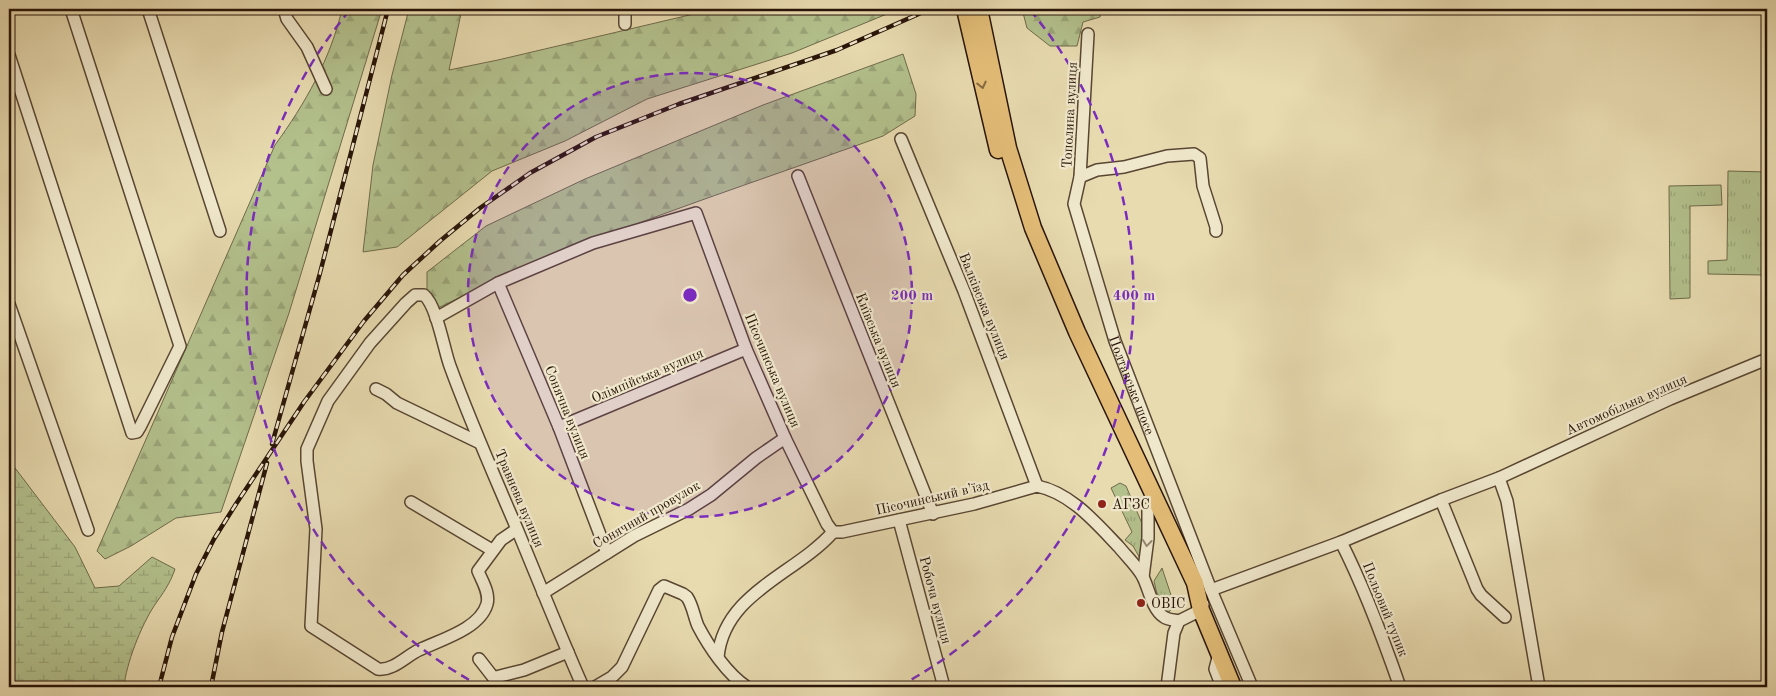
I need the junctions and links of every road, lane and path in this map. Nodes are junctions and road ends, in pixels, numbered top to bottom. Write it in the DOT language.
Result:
graph roads {
  1 [pos="71,9"];
  2 [pos="148,9"];
  3 [pos="284,9"];
  4 [pos="625,9"];
  5 [pos="965,9"];
  6 [pos="979,9"];
  7 [pos="625,24"];
  8 [pos="1088,34"];
  9 [pos="977,36"];
  10 [pos="9,55"];
  11 [pos="326,89"];
  12 [pos="901,139"];
  13 [pos="798,176"];
  14 [pos="1080,177"];
  15 [pos="220,231"];
  16 [pos="1216,231"];
  17 [pos="498,283"];
  18 [pos="9,304"];
  19 [pos="436,318"];
  20 [pos="746,350"];
  21 [pos="1767,360"];
  22 [pos="376,389"];
  23 [pos="559,427"];
  24 [pos="785,438"];
  25 [pos="480,443"];
  26 [pos="1499,478"];
  27 [pos="1037,486"];
  28 [pos="1441,500"];
  29 [pos="411,502"];
  30 [pos="1148,509"];
  31 [pos="933,514"];
  32 [pos="899,520"];
  33 [pos="517,529"];
  34 [pos="88,530"];
  35 [pos="833,532"];
  36 [pos="1341,542"];
  37 [pos="492,550"];
  38 [pos="607,553"];
  39 [pos="1143,577"];
  40 [pos="1211,590"];
  41 [pos="543,593"];
  42 [pos="1200,610"];
  43 [pos="1505,617"];
  44 [pos="1179,620"];
  45 [pos="568,652"];
  46 [pos="1219,654"];
  47 [pos="718,657"];
  48 [pos="479,659"];
  49 [pos="583,687"];
  50 [pos="595,687"];
  51 [pos="745,687"];
  52 [pos="944,687"];
  53 [pos="1167,687"];
  54 [pos="1222,687"];
  55 [pos="1233,687"];
  56 [pos="1252,687"];
  57 [pos="1400,687"];
  58 [pos="1539,687"];
  1 -- 10 [label="street"];
  2 -- 15 [label="street"];
  3 -- 11 [label="street"];
  4 -- 7 [label="street"];
  5 -- 9 [label="highway"];
  6 -- 9 [label="highway"];
  8 -- 14 [label="street, Тополина вулиця"];
  9 -- 30 [label="highway, one-way"];
  9 -- 42 [label="highway"];
  12 -- 27 [label="street, Валківська вулиця"];
  13 -- 31 [label="street, Київська вулиця"];
  14 -- 16 [label="street, Тополина вулиця"];
  14 -- 40 [label="street, Полтавське шосе"];
  17 -- 19 [label="street"];
  17 -- 20 [label="street, Пісочинська вулиця"];
  17 -- 23 [label="street, Сонячна вулиця"];
  18 -- 34 [label="street"];
  19 -- 25 [label="street, Травнева вулиця"];
  19 -- 37 [label="street, Травнева вулиця"];
  20 -- 23 [label="street, Олімпійська вулиця"];
  20 -- 24 [label="street, Пісочинська вулиця"];
  21 -- 26 [label="street, Автомобільна вулиця"];
  22 -- 25 [label="street"];
  23 -- 38 [label="street, Сонячна вулиця"];
  24 -- 35 [label="street, Пісочинська вулиця"];
  24 -- 38 [label="street, Сонячний провулок"];
  25 -- 33 [label="street, Травнева вулиця"];
  26 -- 28 [label="street, Автомобільна вулиця"];
  26 -- 58 [label="street"];
  27 -- 31 [label="street, Пісочинський в’їзд"];
  27 -- 39 [label="street"];
  28 -- 36 [label="street, Автомобільна вулиця"];
  28 -- 43 [label="street"];
  29 -- 37 [label="street"];
  30 -- 39 [label="street, one-way"];
  30 -- 42 [label="highway"];
  31 -- 32 [label="street, Пісочинський в’їзд"];
  32 -- 35 [label="street, Пісочинський в’їзд"];
  32 -- 52 [label="street, Робоча вулиця"];
  33 -- 37 [label="street"];
  33 -- 41 [label="street, Травнева вулиця"];
  35 -- 47 [label="street"];
  36 -- 40 [label="street, Автомобільна вулиця"];
  36 -- 57 [label="street, Польовий тупик"];
  38 -- 41 [label="street, Сонячний провулок"];
  39 -- 44 [label="street"];
  40 -- 42 [label="street"];
  40 -- 56 [label="street, Полтавське шосе"];
  41 -- 45 [label="street, Травнева вулиця"];
  42 -- 44 [label="street"];
  42 -- 46 [label="highway"];
  44 -- 53 [label="street"];
  45 -- 48 [label="street"];
  45 -- 49 [label="street, Травнева вулиця"];
  46 -- 54 [label="street"];
  46 -- 55 [label="highway"];
  47 -- 50 [label="street"];
  47 -- 51 [label="street"];
}
